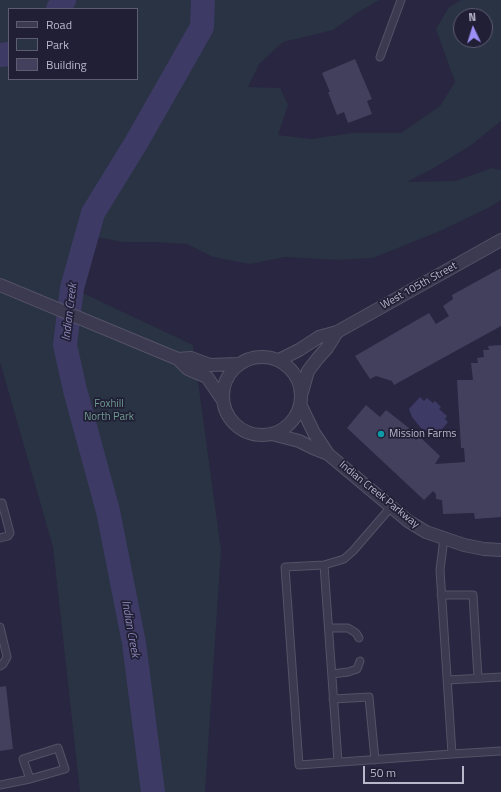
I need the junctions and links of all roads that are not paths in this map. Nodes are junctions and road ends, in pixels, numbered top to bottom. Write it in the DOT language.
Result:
graph roads {
  1 [pos="401,0"];
  2 [pos="380,57"];
  3 [pos="501,240"];
  4 [pos="0,285"];
  5 [pos="336,332"];
  6 [pos="178,359"];
  7 [pos="279,360"];
  8 [pos="238,364"];
  9 [pos="302,392"];
  10 [pos="222,399"];
  11 [pos="301,406"];
  12 [pos="272,434"];
  13 [pos="328,454"];
  14 [pos="0,503"];
  15 [pos="392,507"];
  16 [pos="0,538"];
  17 [pos="444,538"];
  18 [pos="501,550"];
  19 [pos="324,565"];
  20 [pos="441,595"];
  21 [pos="0,627"];
  22 [pos="328,628"];
  23 [pos="359,638"];
  24 [pos="360,661"];
  25 [pos="0,666"];
  26 [pos="332,674"];
  27 [pos="501,676"];
  28 [pos="478,678"];
  29 [pos="447,680"];
  30 [pos="333,699"];
  31 [pos="501,751"];
  32 [pos="452,754"];
  33 [pos="375,760"];
  34 [pos="338,762"];
  35 [pos="30,779"];
  36 [pos="0,785"];
  1 -- 2 [label="lane"];
  3 -- 5 [label="street, West 105th Street"];
  4 -- 6 [label="street"];
  5 -- 7 [label="street, West 105th Street"];
  5 -- 9 [label="street"];
  6 -- 8 [label="street"];
  6 -- 10 [label="street"];
  7 -- 8 [label="street"];
  7 -- 9 [label="street"];
  8 -- 10 [label="street"];
  9 -- 11 [label="street"];
  10 -- 12 [label="street"];
  11 -- 12 [label="street"];
  11 -- 13 [label="street, Indian Creek Parkway"];
  12 -- 13 [label="street, Indian Creek Parkway"];
  13 -- 15 [label="street, Indian Creek Parkway"];
  14 -- 16 [label="lane"];
  15 -- 17 [label="street, Indian Creek Parkway"];
  15 -- 19 [label="lane"];
  17 -- 18 [label="street, Indian Creek Parkway"];
  17 -- 20 [label="lane"];
  19 -- 22 [label="lane"];
  19 -- 34 [label="lane"];
  20 -- 28 [label="lane"];
  20 -- 29 [label="lane"];
  21 -- 25 [label="lane"];
  22 -- 23 [label="lane"];
  22 -- 26 [label="lane"];
  24 -- 26 [label="lane"];
  26 -- 30 [label="lane"];
  27 -- 28 [label="lane"];
  28 -- 29 [label="lane"];
  29 -- 32 [label="lane"];
  30 -- 33 [label="lane"];
  30 -- 34 [label="lane"];
  31 -- 32 [label="lane"];
  32 -- 33 [label="lane"];
  33 -- 34 [label="lane"];
  35 -- 35 [label="lane"];
  35 -- 36 [label="lane"];
}
